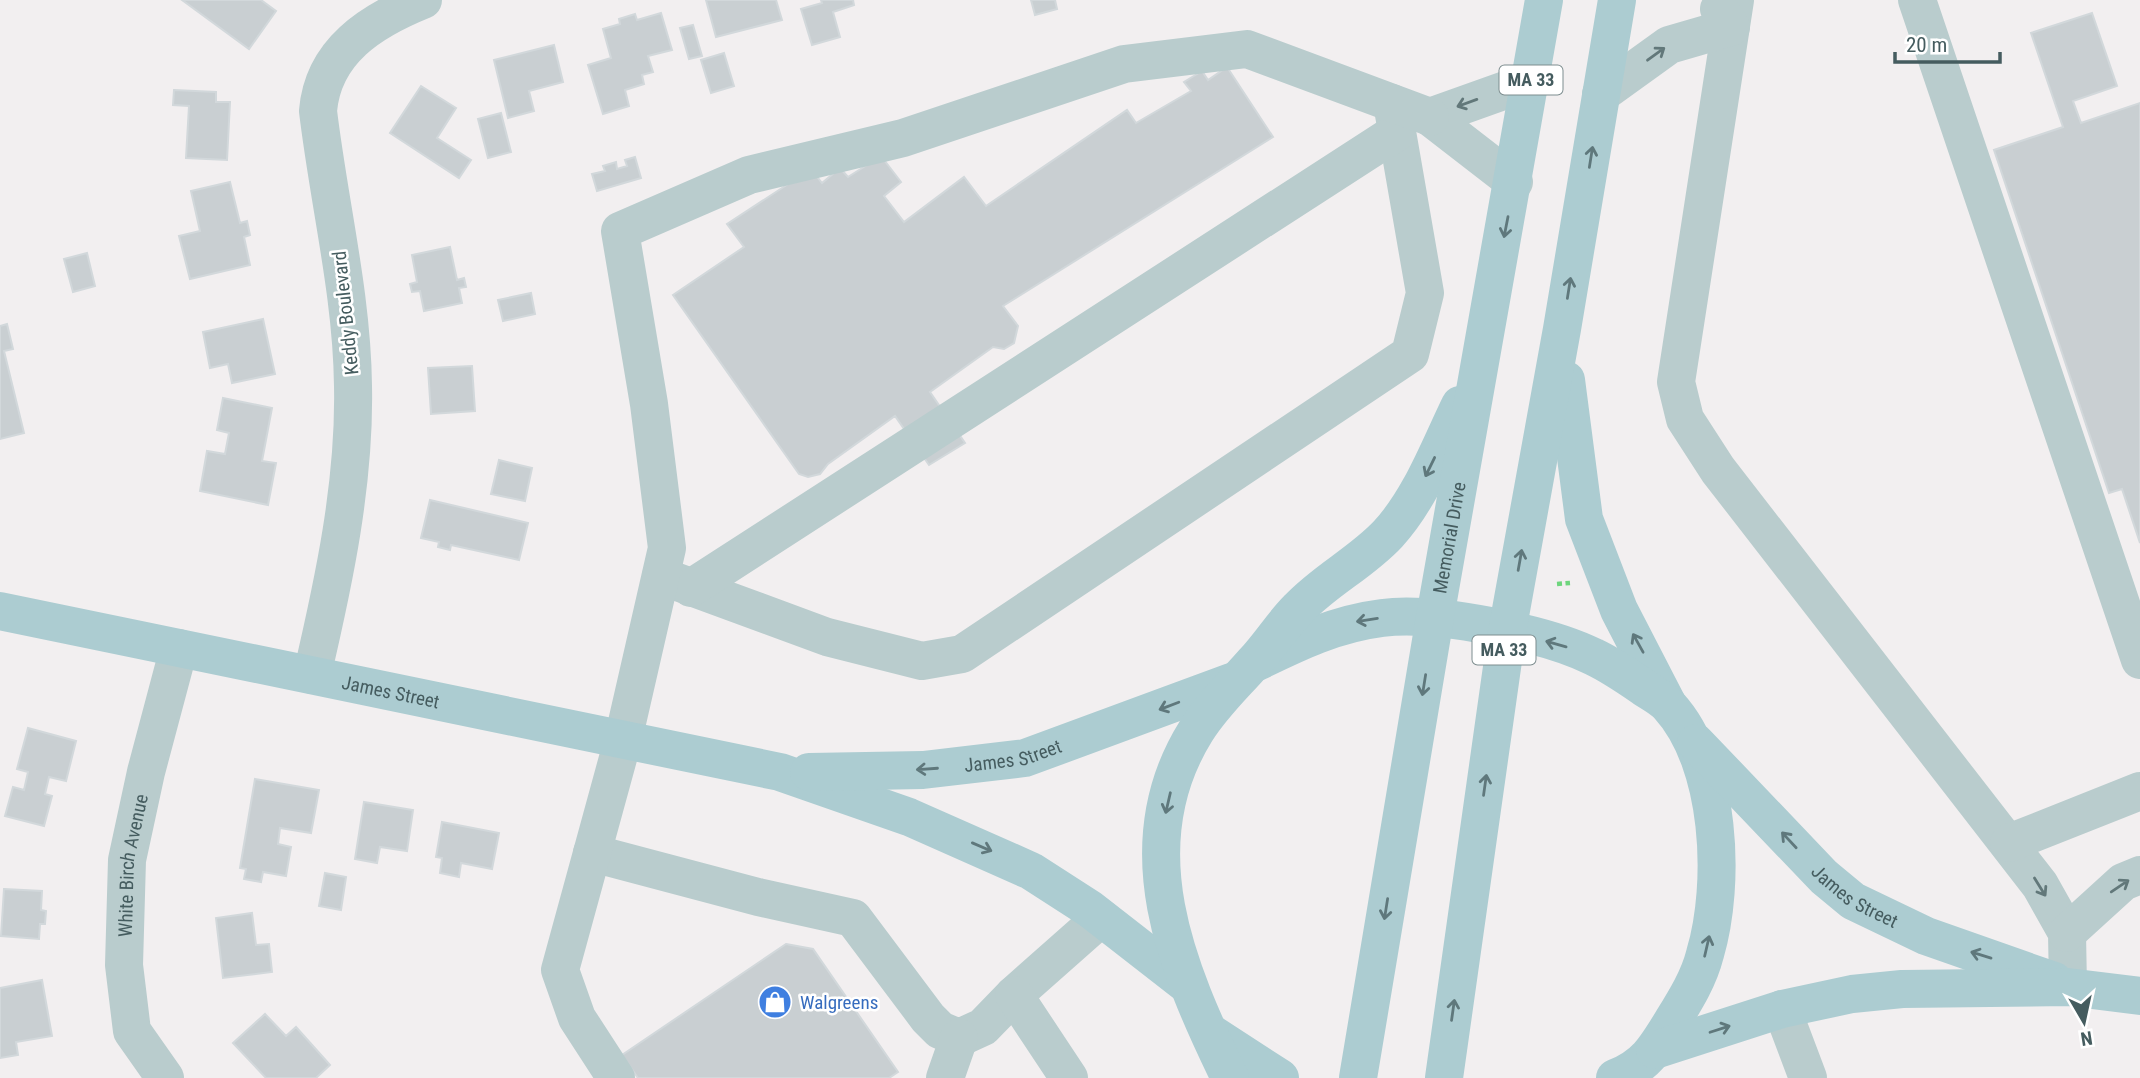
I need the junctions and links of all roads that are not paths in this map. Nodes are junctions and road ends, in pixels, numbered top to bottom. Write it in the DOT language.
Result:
graph roads {
  1 [pos="424,0"];
  2 [pos="1544,0"];
  3 [pos="1616,0"];
  4 [pos="1917,0"];
  5 [pos="1727,9"];
  6 [pos="1531,80"];
  7 [pos="1601,94"];
  8 [pos="1406,117"];
  9 [pos="1514,182"];
  10 [pos="1562,329"];
  11 [pos="1480,362"];
  12 [pos="676,582"];
  13 [pos="0,611"];
  14 [pos="1435,617"];
  15 [pos="1507,632"];
  16 [pos="179,648"];
  17 [pos="2140,660"];
  18 [pos="1243,673"];
  19 [pos="312,675"];
  20 [pos="1668,705"];
  21 [pos="1690,736"];
  22 [pos="623,740"];
  23 [pos="780,772"];
  24 [pos="2140,791"];
  25 [pos="2009,843"];
  26 [pos="592,853"];
  27 [pos="2140,875"];
  28 [pos="1101,918"];
  29 [pos="2067,933"];
  30 [pos="1185,983"];
  31 [pos="2068,987"];
  32 [pos="1014,995"];
  33 [pos="2140,996"];
  34 [pos="1782,1009"];
  35 [pos="1207,1031"];
  36 [pos="959,1038"];
  37 [pos="1633,1069"];
  38 [pos="165,1078"];
  39 [pos="616,1078"];
  40 [pos="945,1078"];
  41 [pos="1069,1078"];
  42 [pos="1230,1078"];
  43 [pos="1280,1078"];
  44 [pos="1358,1078"];
  45 [pos="1444,1078"];
  46 [pos="1808,1078"];
  1 -- 19 [label="street, Keddy Boulevard"];
  2 -- 6 [label="main road, Memorial Drive / MA 33"];
  3 -- 7 [label="main road, MA 33"];
  4 -- 17 [label="street"];
  7 -- 5 [label="street, one-way"];
  5 -- 25 [label="street"];
  6 -- 8 [label="street, one-way"];
  6 -- 9 [label="main road, Memorial Drive / MA 33"];
  10 -- 7 [label="main road, MA 33, one-way"];
  8 -- 9 [label="street"];
  8 -- 12 [label="street"];
  8 -- 12 [label="street"];
  8 -- 12 [label="street"];
  9 -- 11 [label="main road, Memorial Drive / MA 33, one-way"];
  15 -- 10 [label="main road, MA 33, one-way"];
  20 -- 10 [label="main road, one-way"];
  11 -- 14 [label="main road, Memorial Drive / MA 33"];
  11 -- 18 [label="main road, one-way"];
  12 -- 22 [label="street"];
  13 -- 16 [label="main road, James Street"];
  14 -- 15 [label="main road, James Street"];
  14 -- 18 [label="main road, James Street, one-way"];
  14 -- 44 [label="main road, Memorial Drive / MA 33, one-way"];
  20 -- 15 [label="main road, James Street, one-way"];
  45 -- 15 [label="main road, MA 33, one-way"];
  16 -- 19 [label="main road, James Street"];
  16 -- 38 [label="street, White Birch Avenue"];
  18 -- 23 [label="main road, James Street, one-way"];
  18 -- 30 [label="main road, one-way"];
  19 -- 22 [label="main road, James Street"];
  20 -- 21 [label="main road"];
  31 -- 21 [label="main road, James Street, one-way"];
  37 -- 21 [label="main road, one-way"];
  22 -- 23 [label="main road, James Street"];
  22 -- 26 [label="street"];
  23 -- 28 [label="main road, James Street, one-way"];
  24 -- 25 [label="street"];
  25 -- 29 [label="street, one-way"];
  26 -- 36 [label="street"];
  26 -- 39 [label="street"];
  29 -- 27 [label="street, one-way"];
  28 -- 30 [label="main road, James Street"];
  28 -- 32 [label="street"];
  29 -- 31 [label="street"];
  30 -- 35 [label="main road"];
  31 -- 33 [label="main road, James Street"];
  31 -- 34 [label="main road, James Street"];
  32 -- 36 [label="street"];
  32 -- 41 [label="street"];
  37 -- 34 [label="main road, James Street, one-way"];
  34 -- 46 [label="street"];
  35 -- 42 [label="main road"];
  35 -- 43 [label="main road"];
  36 -- 40 [label="street"];
}
